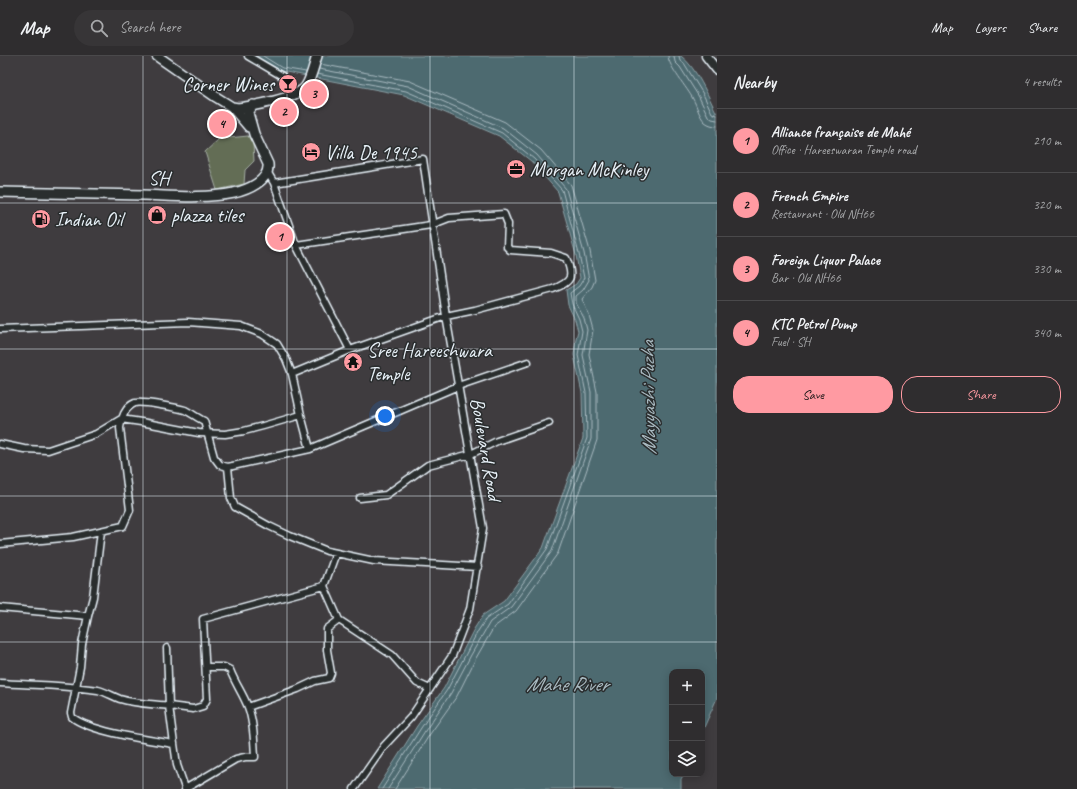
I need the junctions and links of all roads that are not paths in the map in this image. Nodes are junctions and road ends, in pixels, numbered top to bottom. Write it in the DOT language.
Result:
graph roads {
  1 [pos="157,56"];
  2 [pos="248,56"];
  3 [pos="317,56"];
  4 [pos="706,56"];
  5 [pos="717,70"];
  6 [pos="290,96"];
  7 [pos="253,105"];
  8 [pos="232,107"];
  9 [pos="254,134"];
  10 [pos="268,173"];
  11 [pos="274,183"];
  12 [pos="0,192"];
  13 [pos="432,225"];
  14 [pos="296,245"];
  15 [pos="446,316"];
  16 [pos="0,329"];
  17 [pos="350,350"];
  18 [pos="528,362"];
  19 [pos="292,374"];
  20 [pos="458,386"];
  21 [pos="301,415"];
  22 [pos="121,419"];
  23 [pos="549,423"];
  24 [pos="207,433"];
  25 [pos="0,444"];
  26 [pos="310,449"];
  27 [pos="471,454"];
  28 [pos="228,467"];
  29 [pos="360,498"];
  30 [pos="101,531"];
  31 [pos="0,544"];
  32 [pos="336,553"];
  33 [pos="478,567"];
  34 [pos="324,586"];
  35 [pos="0,608"];
  36 [pos="88,616"];
  37 [pos="339,620"];
  38 [pos="167,648"];
  39 [pos="206,667"];
  40 [pos="0,683"];
  41 [pos="75,688"];
  42 [pos="430,689"];
  43 [pos="169,706"];
  44 [pos="248,707"];
  45 [pos="174,744"];
  46 [pos="185,789"];
  47 [pos="354,789"];
  1 -- 8 [label="main road"];
  2 -- 6 [label="street"];
  3 -- 6 [label="main road"];
  4 -- 5 [label="street"];
  6 -- 7 [label="main road"];
  7 -- 8 [label="main road"];
  7 -- 9 [label="main road"];
  8 -- 9 [label="main road"];
  9 -- 10 [label="main road"];
  10 -- 11 [label="street"];
  10 -- 12 [label="main road, SH"];
  11 -- 13 [label="street, Boulevard Road"];
  11 -- 14 [label="street"];
  13 -- 14 [label="street"];
  13 -- 15 [label="street, Boulevard Road"];
  13 -- 15 [label="street"];
  14 -- 17 [label="street"];
  15 -- 17 [label="street"];
  15 -- 20 [label="street, Boulevard Road"];
  16 -- 19 [label="street"];
  17 -- 19 [label="street"];
  18 -- 20 [label="street"];
  19 -- 21 [label="street"];
  20 -- 26 [label="street"];
  20 -- 27 [label="street, Boulevard Road"];
  21 -- 24 [label="street"];
  21 -- 26 [label="street"];
  22 -- 24 [label="street"];
  22 -- 24 [label="street"];
  22 -- 25 [label="street"];
  22 -- 30 [label="street"];
  23 -- 27 [label="street"];
  24 -- 28 [label="street"];
  26 -- 28 [label="street"];
  27 -- 29 [label="street"];
  27 -- 33 [label="street, Boulevard Road"];
  28 -- 32 [label="street"];
  30 -- 31 [label="street"];
  30 -- 36 [label="street"];
  32 -- 33 [label="street"];
  32 -- 34 [label="street"];
  33 -- 42 [label="street, Boulevard Road"];
  34 -- 37 [label="street"];
  34 -- 39 [label="street"];
  35 -- 36 [label="street"];
  36 -- 41 [label="street"];
  37 -- 42 [label="street"];
  37 -- 44 [label="street"];
  38 -- 43 [label="street"];
  39 -- 43 [label="street"];
  39 -- 44 [label="street"];
  40 -- 41 [label="street"];
  41 -- 43 [label="street"];
  41 -- 45 [label="street"];
  42 -- 47 [label="street, Boulevard Road"];
  43 -- 45 [label="street"];
  44 -- 46 [label="street"];
  45 -- 46 [label="street"];
}
